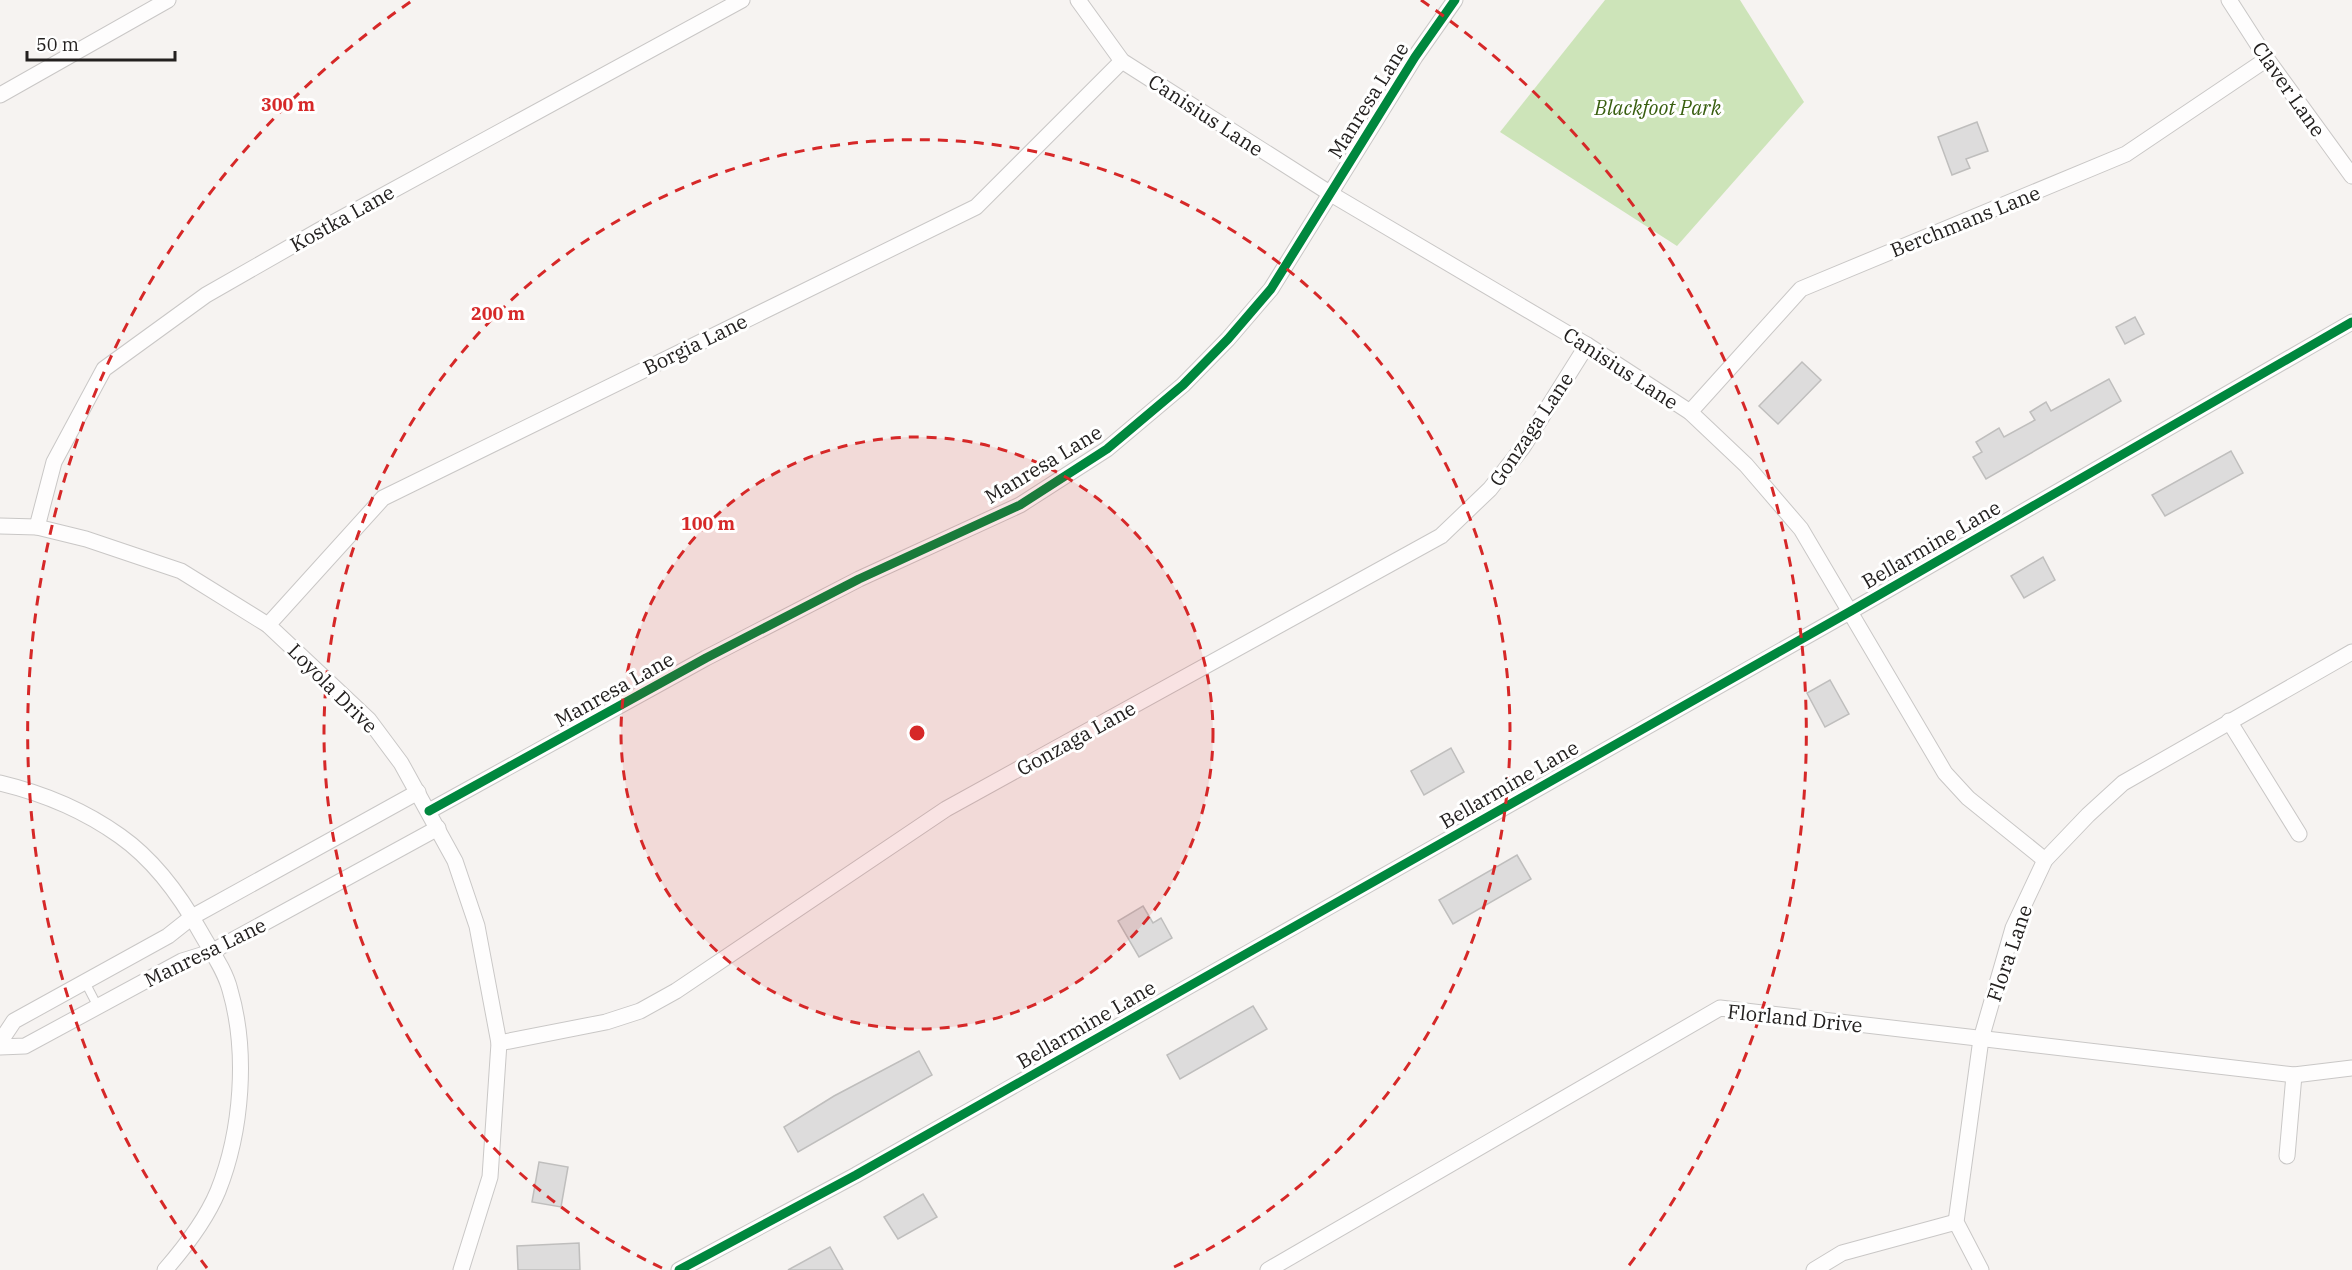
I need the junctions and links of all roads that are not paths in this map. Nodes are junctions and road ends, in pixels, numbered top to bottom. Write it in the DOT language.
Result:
graph roads {
  1 [pos="168,0"];
  2 [pos="742,0"];
  3 [pos="1078,0"];
  4 [pos="1455,0"];
  5 [pos="2229,0"];
  6 [pos="2267,59"];
  7 [pos="1122,61"];
  8 [pos="0,95"];
  9 [pos="2352,176"];
  10 [pos="1331,194"];
  11 [pos="2352,322"];
  12 [pos="1587,345"];
  13 [pos="1690,412"];
  14 [pos="0,526"];
  15 [pos="37,527"];
  16 [pos="1851,610"];
  17 [pos="268,625"];
  18 [pos="2352,652"];
  19 [pos="2229,721"];
  20 [pos="0,783"];
  21 [pos="418,792"];
  22 [pos="429,811"];
  23 [pos="438,828"];
  24 [pos="2299,834"];
  25 [pos="2045,860"];
  26 [pos="192,917"];
  27 [pos="211,952"];
  28 [pos="84,982"];
  29 [pos="98,1007"];
  30 [pos="1982,1040"];
  31 [pos="0,1042"];
  32 [pos="499,1043"];
  33 [pos="0,1047"];
  34 [pos="2352,1068"];
  35 [pos="2294,1075"];
  36 [pos="2287,1156"];
  37 [pos="1956,1222"];
  38 [pos="165,1270"];
  39 [pos="461,1270"];
  40 [pos="679,1270"];
  41 [pos="1268,1270"];
  42 [pos="1814,1270"];
  43 [pos="1981,1270"];
  1 -- 8 [label="street"];
  2 -- 15 [label="street, Kostka Lane"];
  3 -- 7 [label="street, Canisius Lane"];
  4 -- 10 [label="street, Manresa Lane"];
  5 -- 6 [label="street, Claver Lane"];
  6 -- 9 [label="street, Claver Lane"];
  6 -- 13 [label="street, Berchmans Lane"];
  7 -- 10 [label="street, Canisius Lane"];
  7 -- 17 [label="street, Borgia Lane"];
  10 -- 12 [label="street, Canisius Lane"];
  10 -- 22 [label="street, Manresa Lane"];
  11 -- 16 [label="street, Bellarmine Lane"];
  12 -- 13 [label="street, Canisius Lane"];
  12 -- 32 [label="street, Gonzaga Lane"];
  13 -- 16 [label="street, Canisius Lane"];
  14 -- 15 [label="street, Loyola Drive"];
  15 -- 17 [label="street, Loyola Drive"];
  16 -- 25 [label="street, Canisius Lane"];
  16 -- 40 [label="street, Bellarmine Lane"];
  17 -- 21 [label="street, Loyola Drive"];
  18 -- 19 [label="street, Flora Lane"];
  19 -- 24 [label="street"];
  19 -- 25 [label="street, Flora Lane"];
  20 -- 26 [label="street"];
  21 -- 22 [label="street, Loyola Drive"];
  21 -- 26 [label="street, Manresa Lane"];
  22 -- 23 [label="street, Loyola Drive"];
  23 -- 27 [label="street, Manresa Lane"];
  23 -- 32 [label="street, Loyola Drive"];
  25 -- 30 [label="street, Flora Lane"];
  26 -- 27 [label="street"];
  26 -- 28 [label="street, Manresa Lane"];
  27 -- 29 [label="street, Manresa Lane"];
  27 -- 38 [label="street"];
  28 -- 29 [label="lane"];
  28 -- 31 [label="street, Manresa Lane"];
  29 -- 33 [label="street, Manresa Lane"];
  30 -- 35 [label="street, Florland Drive"];
  30 -- 37 [label="street, Flora Lane"];
  30 -- 41 [label="street, Florland Drive"];
  32 -- 39 [label="street, Loyola Drive"];
  34 -- 35 [label="street, Florland Drive"];
  35 -- 36 [label="street"];
  37 -- 42 [label="street"];
  37 -- 43 [label="street"];
}
